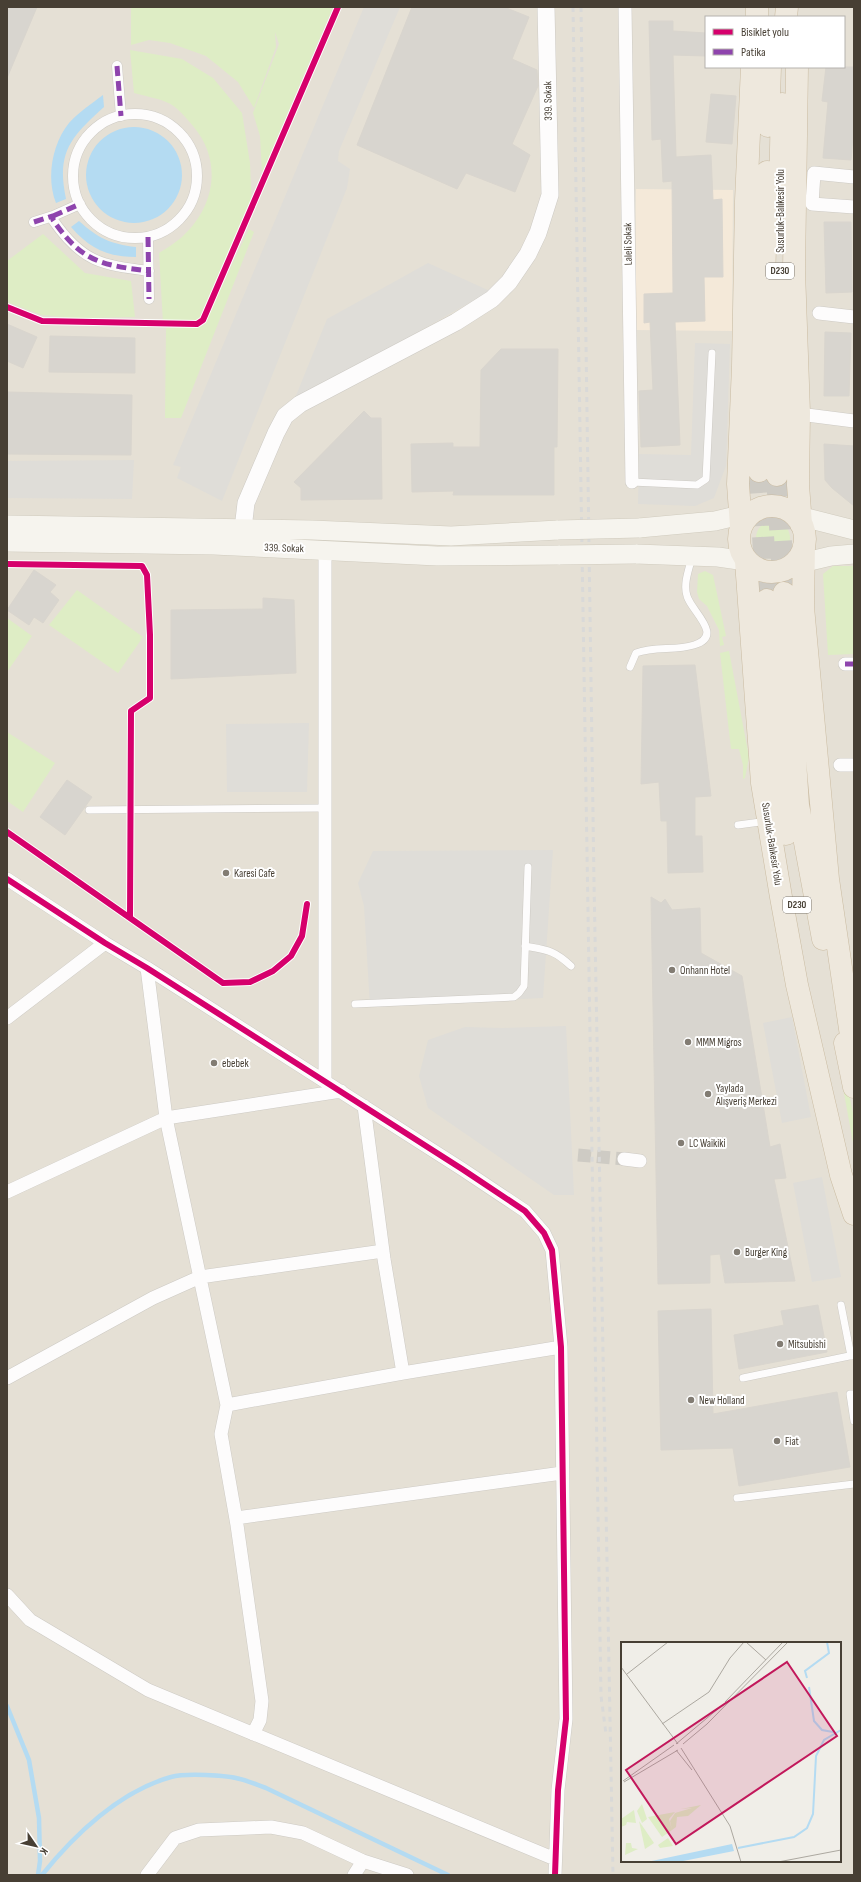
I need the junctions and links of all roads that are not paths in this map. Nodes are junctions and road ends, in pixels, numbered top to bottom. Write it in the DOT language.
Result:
graph roads {
  1 [pos="546,7"];
  2 [pos="625,7"];
  3 [pos="117,66"];
  4 [pos="752,68"];
  5 [pos="770,68"];
  6 [pos="783,68"];
  7 [pos="798,68"];
  8 [pos="121,116"];
  9 [pos="854,177"];
  10 [pos="80,204"];
  11 [pos="854,207"];
  12 [pos="53,216"];
  13 [pos="34,222"];
  14 [pos="148,237"];
  15 [pos="149,271"];
  16 [pos="149,299"];
  17 [pos="820,313"];
  18 [pos="854,317"];
  19 [pos="712,353"];
  20 [pos="808,415"];
  21 [pos="854,421"];
  22 [pos="632,482"];
  23 [pos="745,517"];
  24 [pos="799,518"];
  25 [pos="7,525"];
  26 [pos="243,529"];
  27 [pos="854,530"];
  28 [pos="7,542"];
  29 [pos="324,549"];
  30 [pos="854,554"];
  31 [pos="692,557"];
  32 [pos="800,558"];
  33 [pos="746,561"];
  34 [pos="630,667"];
  35 [pos="840,765"];
  36 [pos="854,766"];
  37 [pos="325,808"];
  38 [pos="89,810"];
  39 [pos="769,820"];
  40 [pos="738,825"];
  41 [pos="528,867"];
  42 [pos="7,879"];
  43 [pos="105,943"];
  44 [pos="525,946"];
  45 [pos="571,966"];
  46 [pos="147,968"];
  47 [pos="355,1004"];
  48 [pos="7,1018"];
  49 [pos="854,1056"];
  50 [pos="325,1081"];
  51 [pos="854,1087"];
  52 [pos="341,1091"];
  53 [pos="364,1106"];
  54 [pos="166,1118"];
  55 [pos="624,1160"];
  56 [pos="640,1161"];
  57 [pos="7,1192"];
  58 [pos="854,1206"];
  59 [pos="854,1214"];
  60 [pos="383,1251"];
  61 [pos="200,1277"];
  62 [pos="841,1305"];
  63 [pos="561,1347"];
  64 [pos="852,1355"];
  65 [pos="403,1373"];
  66 [pos="7,1378"];
  67 [pos="743,1378"];
  68 [pos="854,1394"];
  69 [pos="227,1405"];
  70 [pos="854,1421"];
  71 [pos="562,1473"];
  72 [pos="854,1484"];
  73 [pos="737,1498"];
  74 [pos="236,1518"];
  75 [pos="7,1595"];
  76 [pos="253,1734"];
  77 [pos="555,1860"];
  78 [pos="363,1861"];
  79 [pos="147,1875"];
  80 [pos="354,1875"];
  81 [pos="407,1875"];
  82 [pos="555,1875"];
  1 -- 26 [label="street, 339. Sokak"];
  2 -- 22 [label="street, Laleli Sokak"];
  3 -- 8 [label="street"];
  4 -- 23 [label="highway"];
  5 -- 6 [label="highway, Susurluk-Balıkesir Yolu / D230"];
  7 -- 24 [label="highway, Susurluk-Balıkesir Yolu"];
  8 -- 10 [label="street"];
  8 -- 14 [label="street"];
  9 -- 11 [label="street"];
  10 -- 12 [label="street"];
  10 -- 14 [label="street"];
  12 -- 13 [label="street"];
  12 -- 15 [label="street"];
  14 -- 15 [label="street"];
  15 -- 16 [label="street"];
  17 -- 18 [label="street"];
  19 -- 22 [label="lane"];
  20 -- 21 [label="street"];
  23 -- 24 [label="highway"];
  23 -- 26 [label="main road, 339. Sokak, bridge"];
  23 -- 33 [label="highway"];
  24 -- 27 [label="main road"];
  24 -- 32 [label="highway"];
  25 -- 26 [label="main road, 339. Sokak"];
  28 -- 29 [label="main road, 339. Sokak"];
  29 -- 31 [label="main road, 339. Sokak, bridge"];
  29 -- 37 [label="street"];
  30 -- 32 [label="main road"];
  31 -- 33 [label="main road, 339. Sokak"];
  31 -- 34 [label="lane"];
  32 -- 33 [label="highway"];
  32 -- 49 [label="highway"];
  33 -- 39 [label="highway, Susurluk-Balıkesir Yolu"];
  35 -- 36 [label="street"];
  37 -- 38 [label="lane"];
  37 -- 50 [label="street"];
  39 -- 40 [label="lane"];
  39 -- 59 [label="highway, Susurluk-Balıkesir Yolu"];
  41 -- 44 [label="lane"];
  42 -- 43 [label="street"];
  43 -- 46 [label="street"];
  43 -- 48 [label="street"];
  44 -- 45 [label="lane"];
  44 -- 47 [label="lane"];
  46 -- 50 [label="street"];
  46 -- 54 [label="street"];
  50 -- 52 [label="street"];
  51 -- 58 [label="highway, Susurluk-Balıkesir Yolu / D230"];
  52 -- 53 [label="street"];
  52 -- 54 [label="street"];
  53 -- 60 [label="street"];
  53 -- 63 [label="street"];
  54 -- 57 [label="street"];
  54 -- 61 [label="street"];
  55 -- 56 [label="street"];
  60 -- 61 [label="street"];
  60 -- 65 [label="street"];
  61 -- 66 [label="street"];
  61 -- 69 [label="street"];
  62 -- 64 [label="lane"];
  63 -- 65 [label="street"];
  63 -- 71 [label="street"];
  64 -- 67 [label="lane"];
  65 -- 69 [label="street"];
  68 -- 70 [label="lane"];
  69 -- 74 [label="street"];
  71 -- 74 [label="street"];
  71 -- 77 [label="street"];
  72 -- 73 [label="lane"];
  74 -- 76 [label="street"];
  75 -- 76 [label="street"];
  76 -- 77 [label="street"];
  77 -- 82 [label="street"];
  78 -- 79 [label="street"];
  78 -- 80 [label="street"];
  78 -- 81 [label="street"];
}
